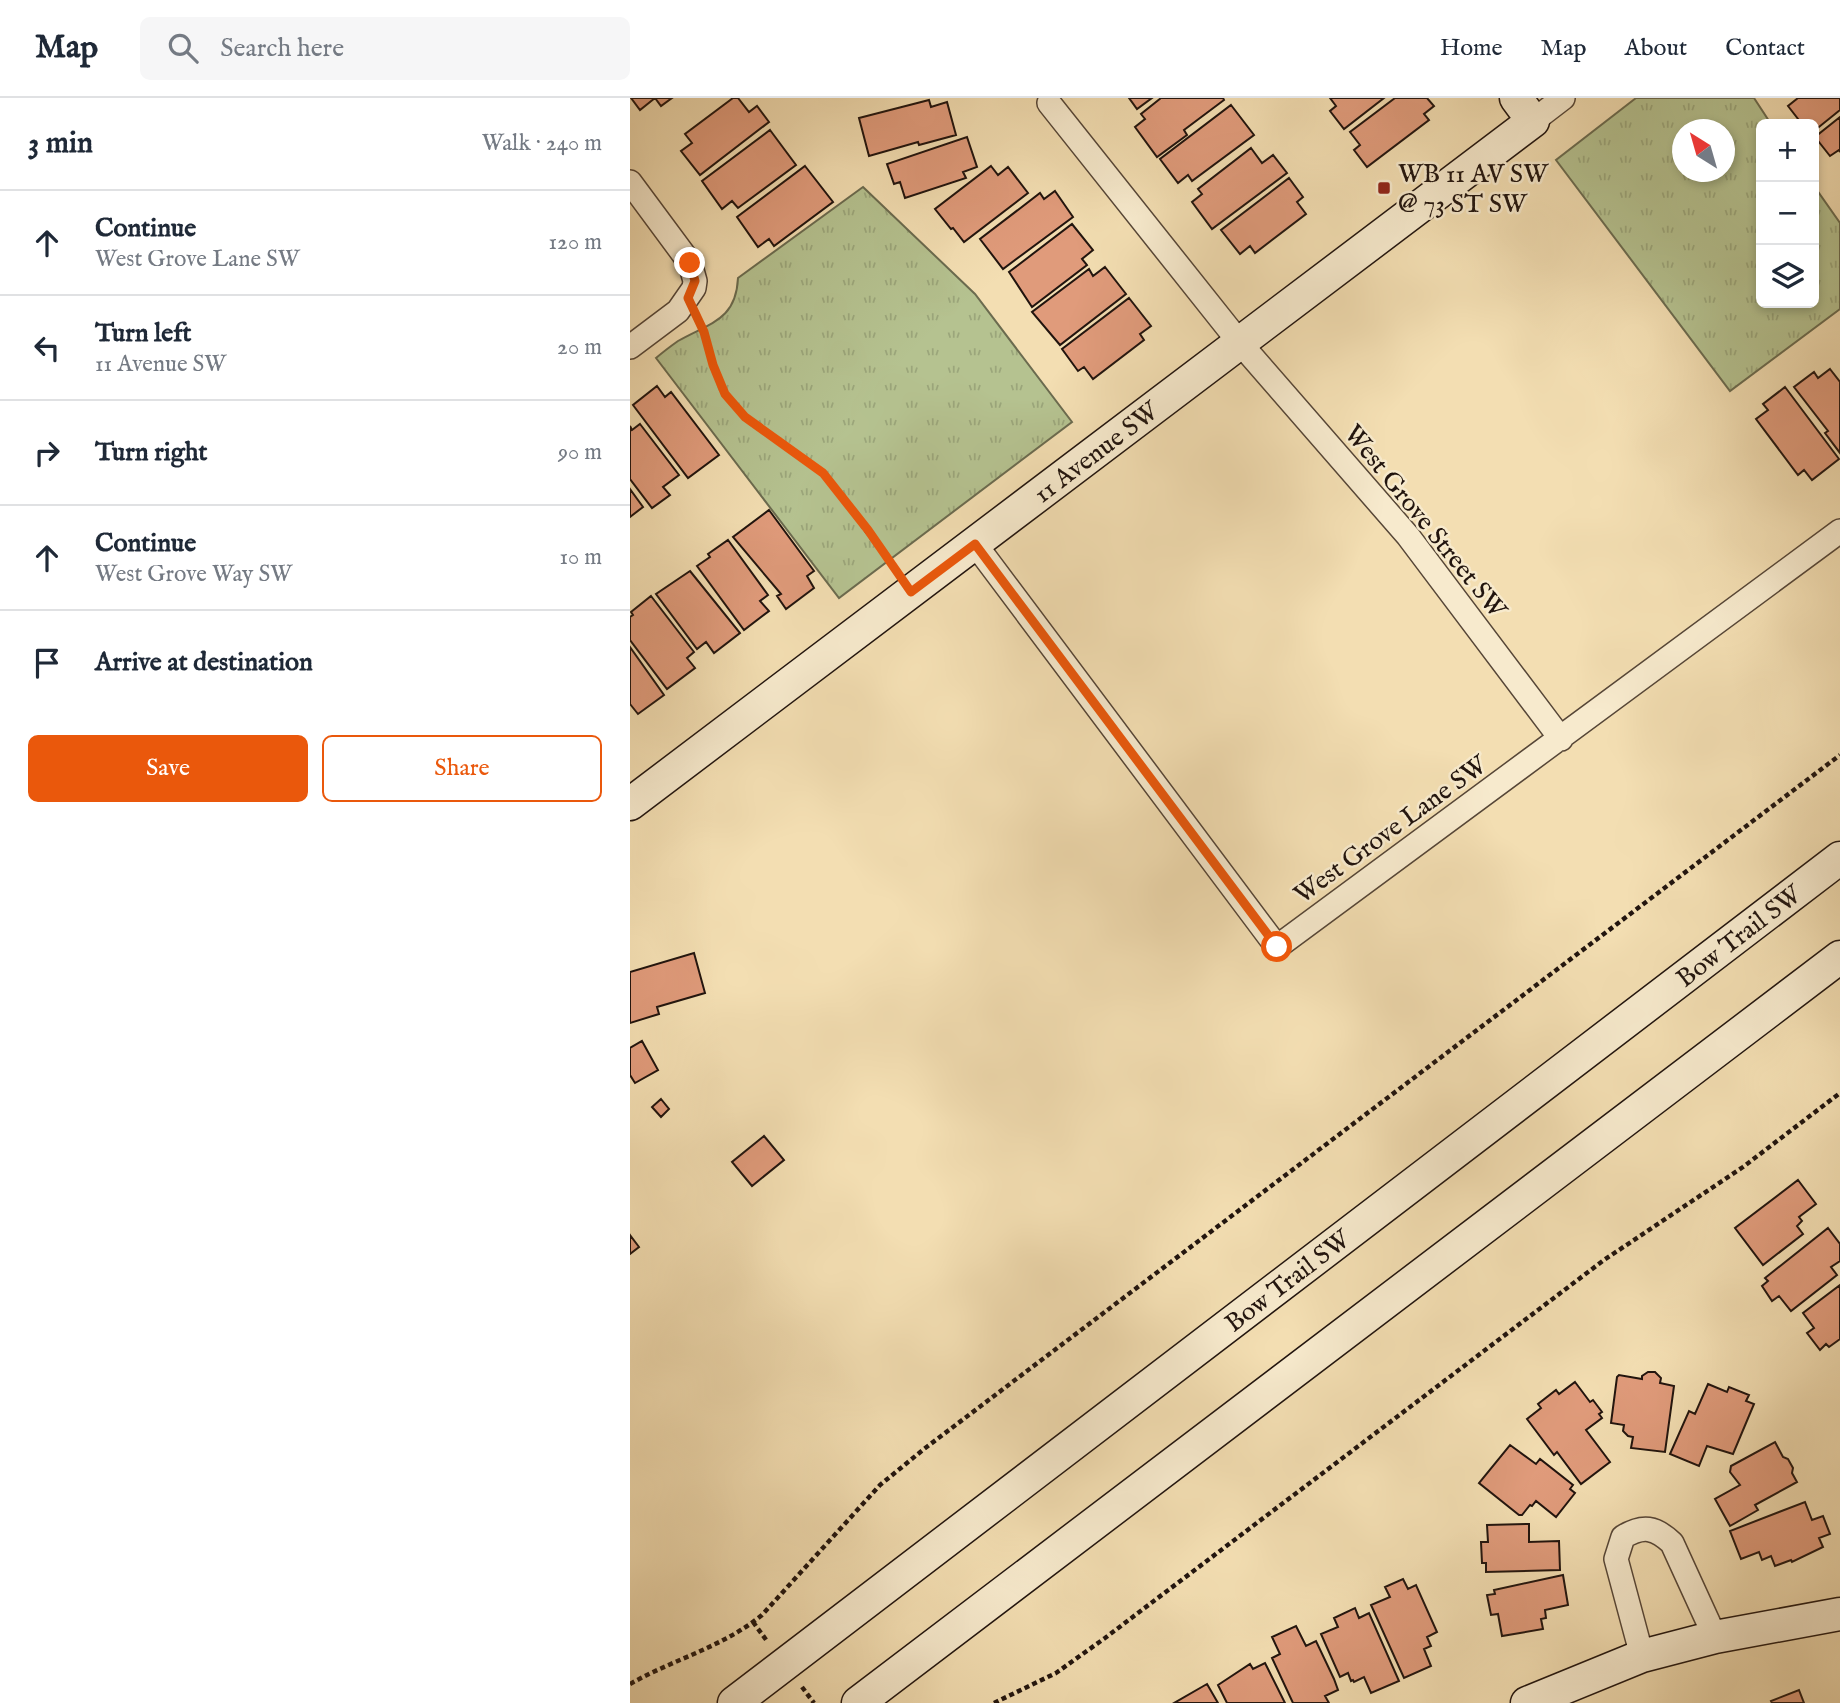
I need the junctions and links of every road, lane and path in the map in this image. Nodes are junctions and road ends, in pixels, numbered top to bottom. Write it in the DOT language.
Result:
graph roads {
  1 [pos="1563,98"];
  2 [pos="1049,103"];
  3 [pos="1524,109"];
  4 [pos="630,182"];
  5 [pos="688,298"];
  6 [pos="1240,343"];
  7 [pos="630,346"];
  8 [pos="1840,531"];
  9 [pos="975,544"];
  10 [pos="911,592"];
  11 [pos="1561,739"];
  12 [pos="1840,755"];
  13 [pos="633,796"];
  14 [pos="1840,858"];
  15 [pos="1840,957"];
  16 [pos="1840,1093"];
  17 [pos="1840,1614"];
  18 [pos="1715,1637"];
  19 [pos="1642,1656"];
  20 [pos="630,1684"];
  21 [pos="734,1703"];
  22 [pos="858,1703"];
  23 [pos="994,1703"];
  24 [pos="1527,1703"];
  1 -- 3 [label="street, 11 Avenue SW"];
  2 -- 6 [label="street, West Grove Street SW"];
  3 -- 6 [label="main road, 11 Avenue SW"];
  4 -- 5 [label="street"];
  5 -- 7 [label="street"];
  5 -- 10 [label="path"];
  6 -- 9 [label="main road, 11 Avenue SW"];
  6 -- 11 [label="street, West Grove Street SW"];
  8 -- 11 [label="street, West Grove Lane SW"];
  9 -- 10 [label="main road, 11 Avenue SW"];
  9 -- 11 [label="street, West Grove Lane SW"];
  10 -- 13 [label="main road, 11 Avenue SW"];
  12 -- 20 [label="path"];
  14 -- 21 [label="main road, Bow Trail SW"];
  15 -- 22 [label="main road"];
  16 -- 23 [label="path"];
  17 -- 18 [label="main road"];
  18 -- 19 [label="main road"];
  18 -- 19 [label="street"];
  19 -- 24 [label="main road"];
}
